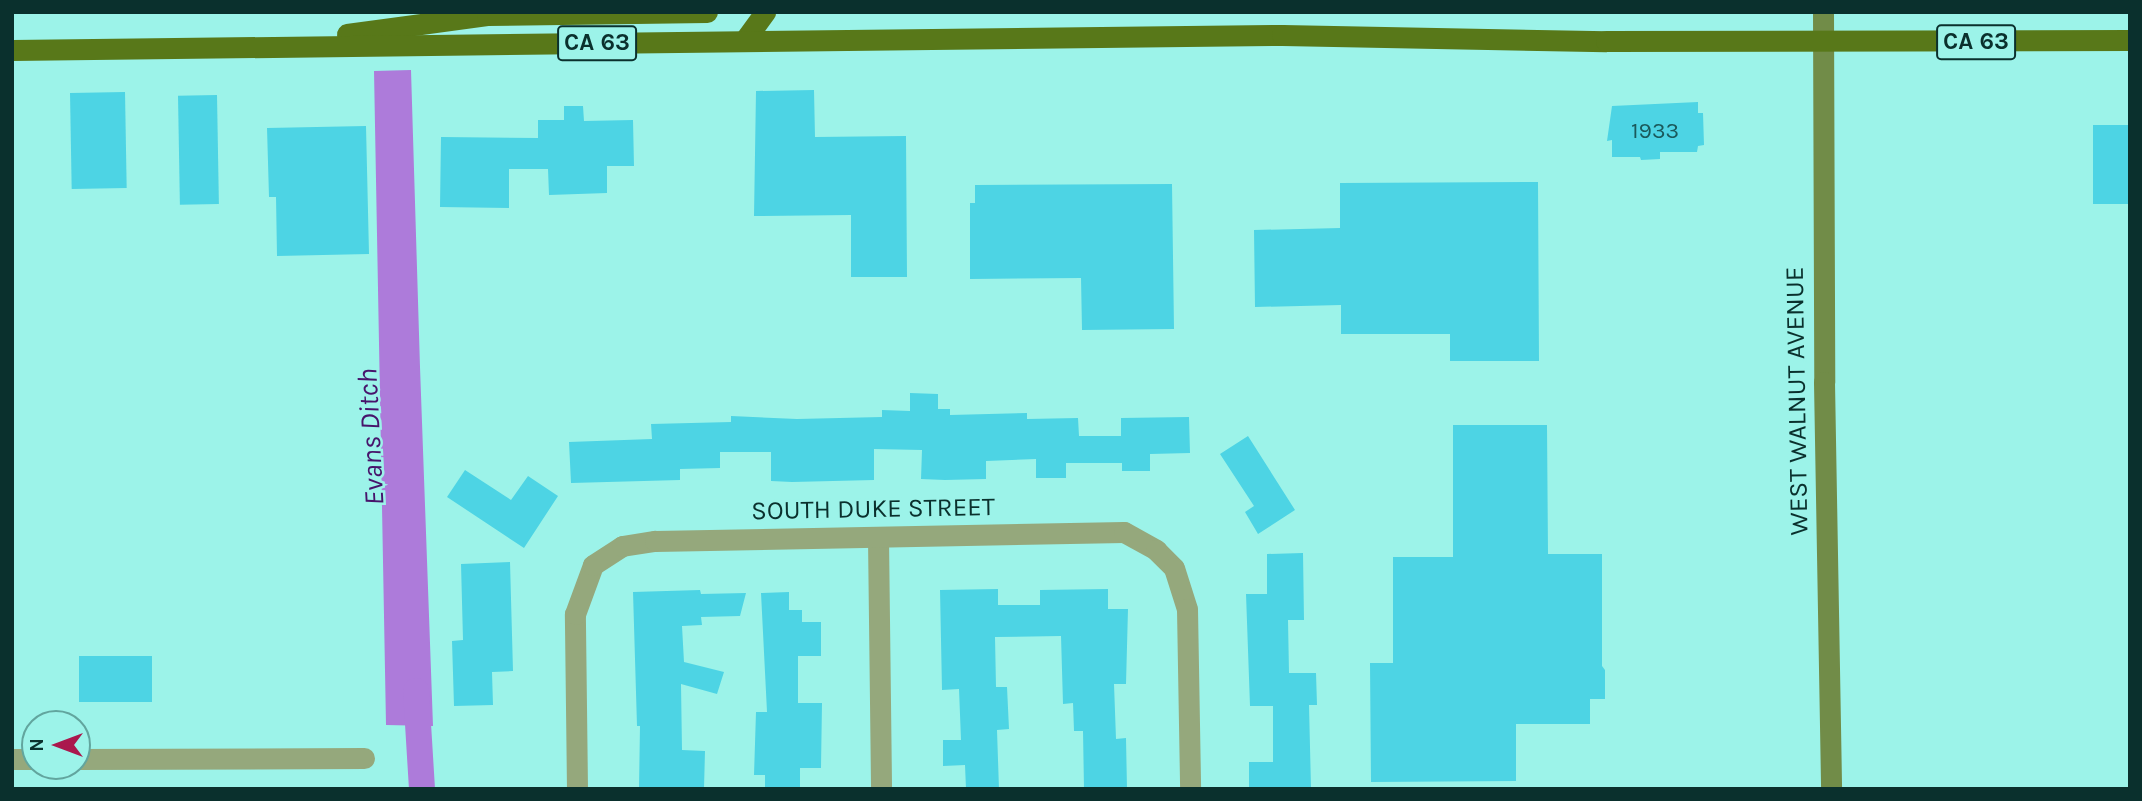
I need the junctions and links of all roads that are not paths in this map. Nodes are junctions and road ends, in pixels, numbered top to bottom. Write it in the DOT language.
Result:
graph roads {
  1 [pos="707,12"];
  2 [pos="765,12"];
  3 [pos="1823,12"];
  4 [pos="2130,40"];
  5 [pos="744,41"];
  6 [pos="1822,42"];
  7 [pos="258,46"];
  8 [pos="12,50"];
  9 [pos="878,538"];
  10 [pos="364,758"];
  11 [pos="91,759"];
  12 [pos="577,789"];
  13 [pos="881,789"];
  14 [pos="1190,789"];
  15 [pos="1831,789"];
  1 -- 7 [label="main road"];
  2 -- 5 [label="main road"];
  3 -- 6 [label="main road, WEST WALNUT AVENUE"];
  4 -- 6 [label="main road, CA 63"];
  5 -- 6 [label="main road, CA 63"];
  5 -- 7 [label="main road, CA 63"];
  6 -- 15 [label="main road, WEST WALNUT AVENUE"];
  7 -- 8 [label="main road, CA 63"];
  9 -- 12 [label="street, SOUTH DUKE STREET"];
  9 -- 13 [label="street"];
  9 -- 14 [label="street, SOUTH DUKE STREET"];
  10 -- 11 [label="street"];
}
